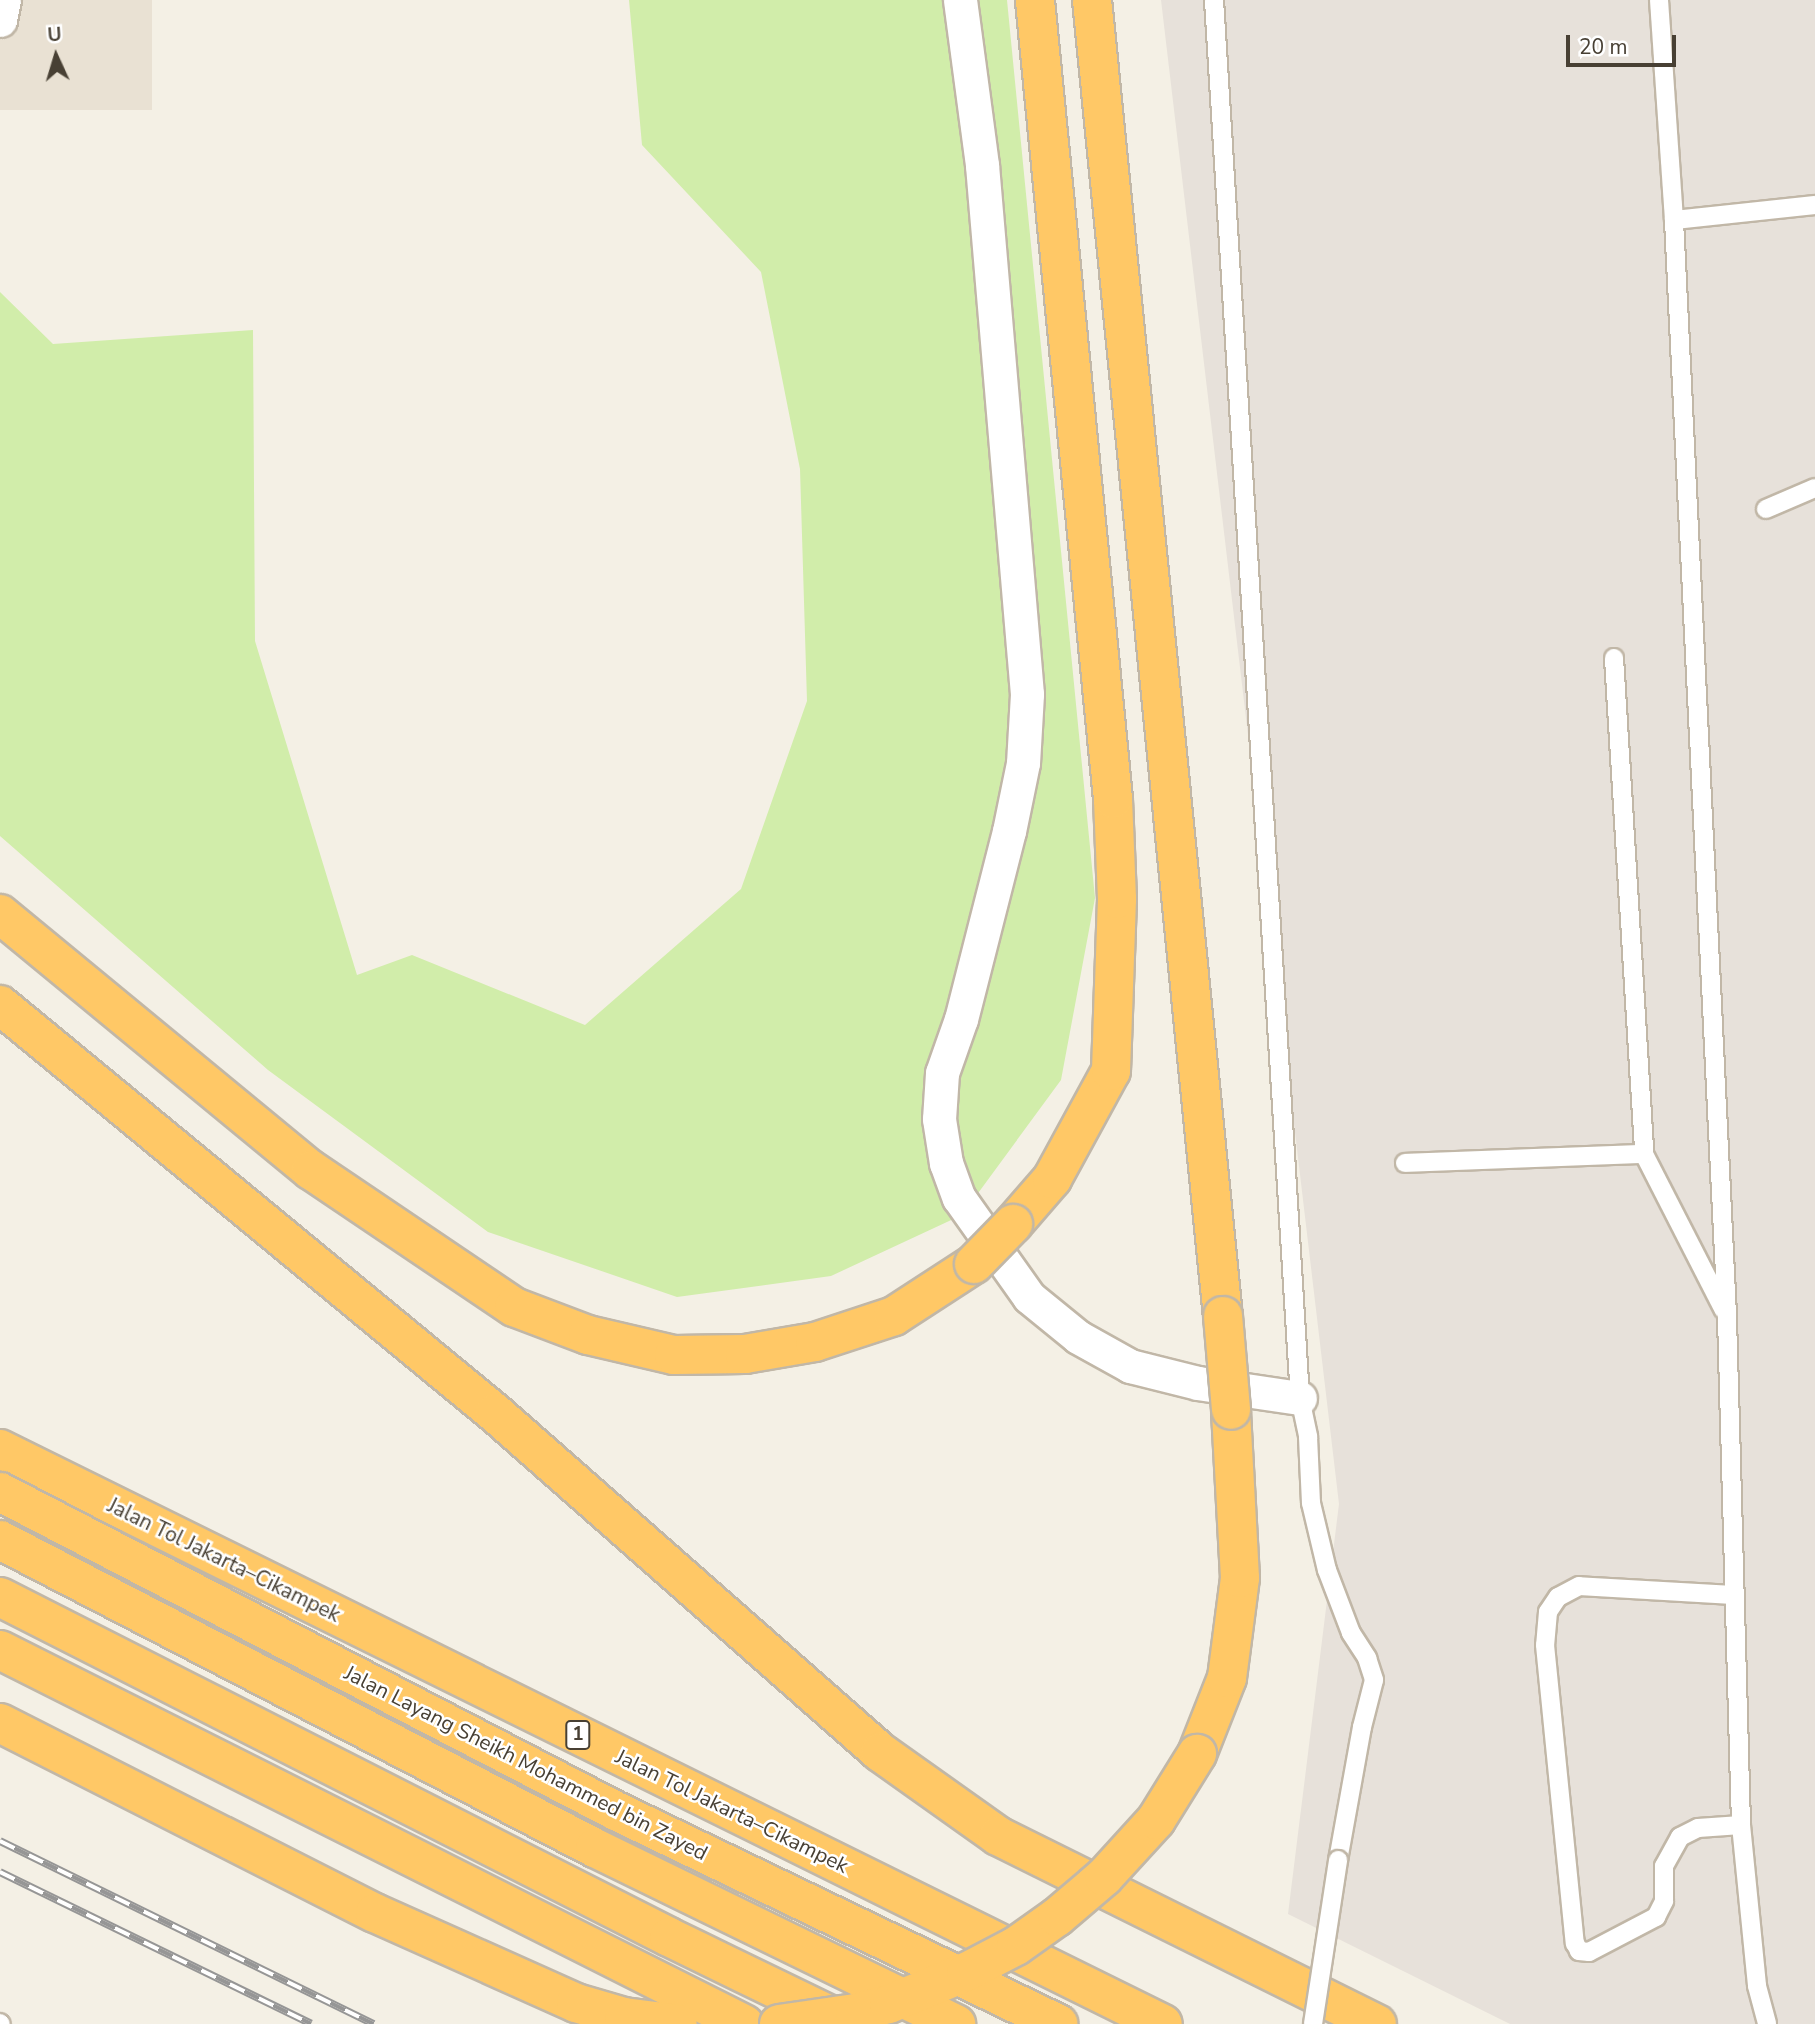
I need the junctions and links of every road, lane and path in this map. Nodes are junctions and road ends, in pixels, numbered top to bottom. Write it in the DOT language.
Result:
graph roads {
  1 [pos="4,0"];
  2 [pos="960,0"];
  3 [pos="1035,0"];
  4 [pos="1092,0"];
  5 [pos="1214,0"];
  6 [pos="1659,0"];
  7 [pos="0,20"];
  8 [pos="1815,205"];
  9 [pos="1674,220"];
  10 [pos="1815,488"];
  11 [pos="1766,509"];
  12 [pos="1614,658"];
  13 [pos="0,914"];
  14 [pos="0,1005"];
  15 [pos="1644,1154"];
  16 [pos="1405,1163"];
  17 [pos="1727,1317"];
  18 [pos="1300,1398"];
  19 [pos="0,1449"];
  20 [pos="0,1492"];
  21 [pos="0,1540"];
  22 [pos="1733,1595"];
  23 [pos="0,1597"];
  24 [pos="0,1650"];
  25 [pos="0,1723"];
  26 [pos="1741,1825"];
  27 [pos="678,2024"];
  28 [pos="744,2024"];
  29 [pos="779,2024"];
  30 [pos="848,2024"];
  31 [pos="956,2024"];
  32 [pos="1058,2024"];
  33 [pos="1163,2024"];
  34 [pos="1313,2024"];
  35 [pos="1377,2024"];
  36 [pos="1767,2024"];
  1 -- 7 [label="street"];
  2 -- 18 [label="street"];
  3 -- 13 [label="highway, bridge"];
  4 -- 29 [label="highway, bridge"];
  5 -- 18 [label="lane"];
  6 -- 9 [label="lane"];
  8 -- 9 [label="lane"];
  9 -- 17 [label="lane"];
  10 -- 11 [label="lane"];
  12 -- 15 [label="lane"];
  14 -- 35 [label="highway"];
  15 -- 16 [label="lane"];
  15 -- 17 [label="lane"];
  17 -- 22 [label="lane"];
  18 -- 34 [label="lane, bridge"];
  19 -- 33 [label="highway, Jalan Tol Jakarta–Cikampek / 1"];
  20 -- 32 [label="highway, Jalan Layang Sheikh Mohammed bin Zayed / 1, bridge"];
  21 -- 31 [label="highway, Jalan Layang Sheikh Mohammed bin Zayed, bridge"];
  22 -- 26 [label="lane"];
  22 -- 26 [label="lane"];
  23 -- 30 [label="highway"];
  24 -- 28 [label="highway"];
  25 -- 27 [label="highway"];
  26 -- 36 [label="lane"];
}
